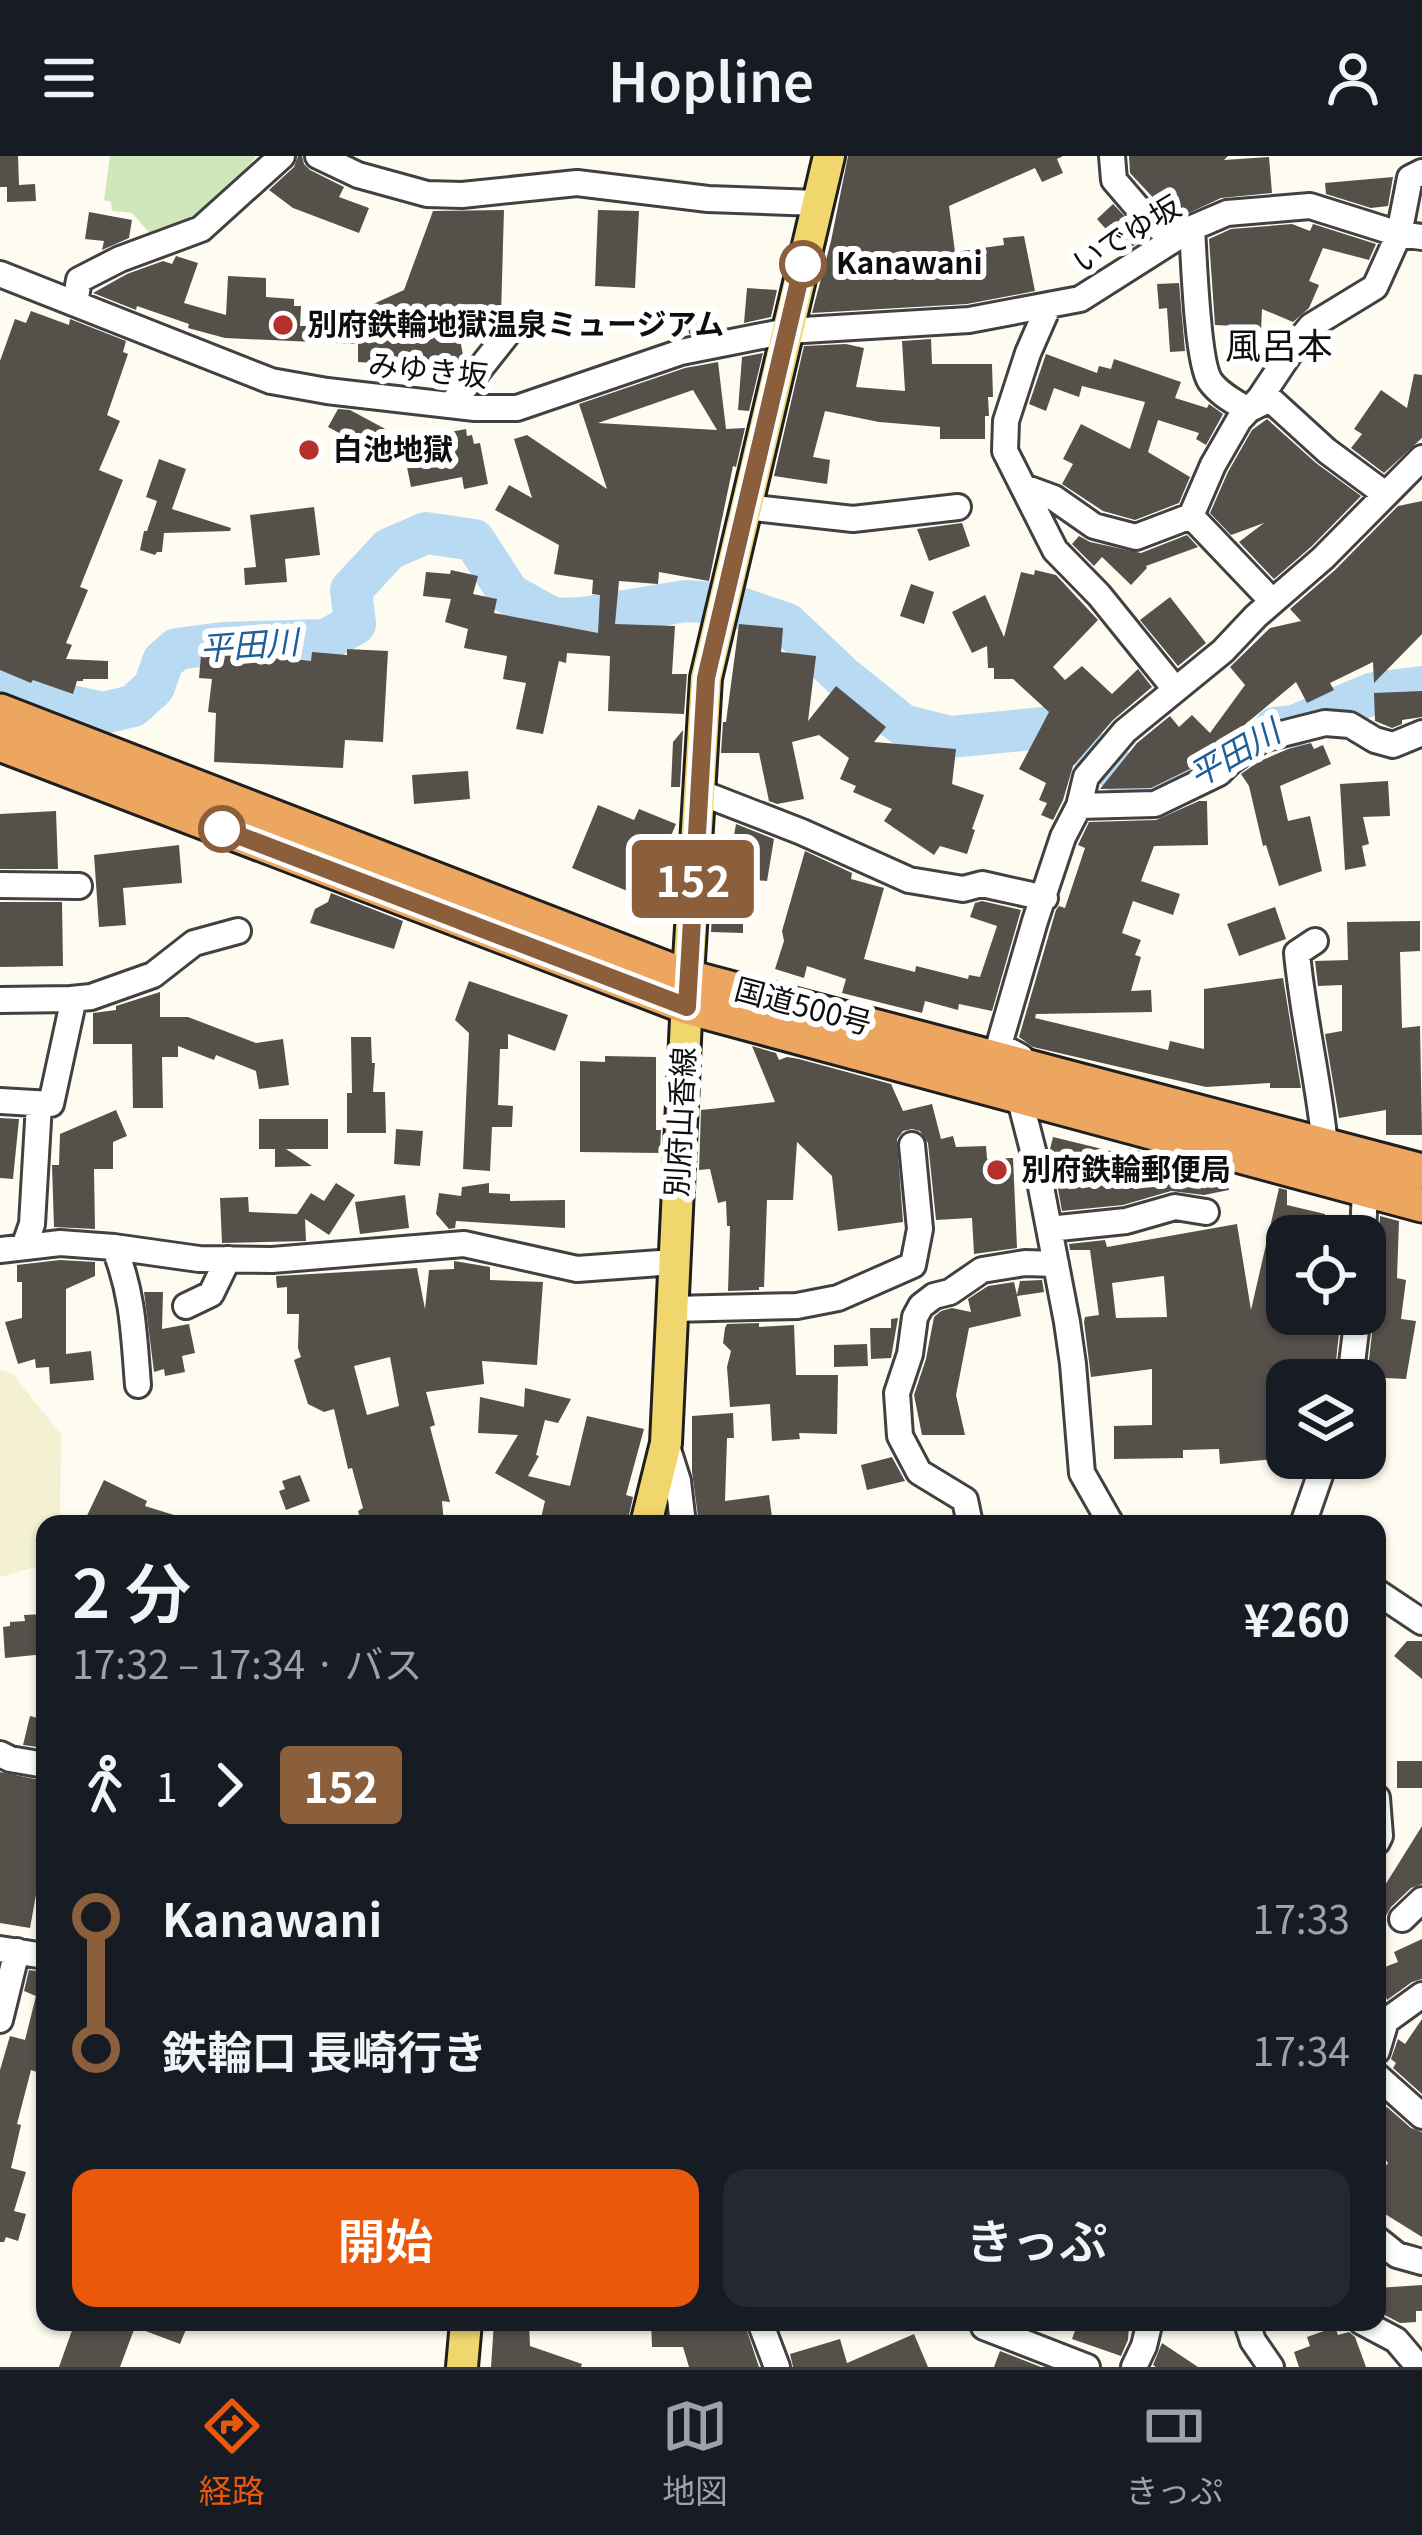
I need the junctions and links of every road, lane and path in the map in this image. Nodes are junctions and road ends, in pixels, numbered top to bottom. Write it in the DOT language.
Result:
graph roads {
  1 [pos="282,156"];
  2 [pos="318,156"];
  3 [pos="829,156"];
  4 [pos="1112,156"];
  5 [pos="1422,172"];
  6 [pos="818,203"];
  7 [pos="1182,234"];
  8 [pos="1411,236"];
  9 [pos="0,274"];
  10 [pos="75,303"];
  11 [pos="1049,305"];
  12 [pos="516,323"];
  13 [pos="787,331"];
  14 [pos="451,405"];
  15 [pos="1248,410"];
  16 [pos="1420,463"];
  17 [pos="1024,487"];
  18 [pos="1385,494"];
  19 [pos="745,507"];
  20 [pos="958,507"];
  21 [pos="1191,516"];
  22 [pos="1272,602"];
  23 [pos="1175,689"];
  24 [pos="0,711"];
  25 [pos="1422,733"];
  26 [pos="0,744"];
  27 [pos="699,792"];
  28 [pos="1079,806"];
  29 [pos="0,885"];
  30 [pos="79,886"];
  31 [pos="1045,898"];
  32 [pos="238,931"];
  33 [pos="1315,941"];
  34 [pos="687,992"];
  35 [pos="71,999"];
  36 [pos="0,1000"];
  37 [pos="1023,1081"];
  38 [pos="0,1101"];
  39 [pos="39,1104"];
  40 [pos="912,1145"];
  41 [pos="1325,1145"];
  42 [pos="1422,1171"];
  43 [pos="1365,1189"];
  44 [pos="1422,1204"];
  45 [pos="1206,1212"];
  46 [pos="1364,1215"];
  47 [pos="1049,1228"];
  48 [pos="114,1247"];
  49 [pos="12,1249"];
  50 [pos="228,1259"];
  51 [pos="674,1262"];
  52 [pos="1056,1264"];
  53 [pos="186,1306"];
  54 [pos="672,1309"];
  55 [pos="138,1385"];
  56 [pos="666,1443"];
  57 [pos="1319,1479"];
  58 [pos="648,1515"];
  59 [pos="682,1515"];
  60 [pos="968,1515"];
  61 [pos="1106,1515"];
  62 [pos="1306,1515"];
  63 [pos="1386,1598"];
  64 [pos="1422,1622"];
  65 [pos="0,1754"];
  66 [pos="36,1763"];
  67 [pos="1422,1900"];
  68 [pos="1402,1918"];
  69 [pos="9,1950"];
  70 [pos="1422,1995"];
  71 [pos="0,2020"];
  72 [pos="1386,2020"];
  73 [pos="1386,2083"];
  74 [pos="1422,2116"];
  75 [pos="1386,2246"];
  76 [pos="1422,2262"];
  77 [pos="465,2331"];
  78 [pos="763,2331"];
  79 [pos="994,2331"];
  80 [pos="1148,2331"];
  81 [pos="1250,2331"];
  82 [pos="1379,2331"];
  83 [pos="462,2367"];
  84 [pos="777,2367"];
  85 [pos="1088,2367"];
  86 [pos="1134,2367"];
  87 [pos="1270,2367"];
  88 [pos="1419,2367"];
  1 -- 10 [label="street"];
  2 -- 6 [label="street"];
  3 -- 6 [label="main road, 別府山香線"];
  4 -- 7 [label="street"];
  5 -- 8 [label="street"];
  6 -- 13 [label="main road, 別府山香線"];
  7 -- 8 [label="street, いでゆ坂"];
  7 -- 11 [label="street, いでゆ坂"];
  7 -- 15 [label="street"];
  8 -- 15 [label="street"];
  9 -- 10 [label="street, みゆき坂"];
  10 -- 14 [label="street, みゆき坂"];
  11 -- 13 [label="street, いでゆ坂"];
  11 -- 17 [label="street"];
  12 -- 14 [label="street"];
  13 -- 14 [label="street, みゆき坂"];
  13 -- 19 [label="main road, 別府山香線"];
  15 -- 18 [label="street"];
  15 -- 21 [label="street"];
  16 -- 18 [label="street"];
  17 -- 21 [label="street"];
  17 -- 23 [label="street"];
  18 -- 22 [label="street"];
  19 -- 20 [label="street"];
  19 -- 27 [label="main road, 別府山香線"];
  21 -- 22 [label="street"];
  22 -- 23 [label="street"];
  23 -- 28 [label="street"];
  24 -- 34 [label="highway, 国道500号"];
  25 -- 28 [label="street"];
  26 -- 34 [label="highway, 国道500号"];
  27 -- 31 [label="street"];
  27 -- 34 [label="main road, 別府山香線"];
  28 -- 31 [label="street"];
  29 -- 30 [label="street"];
  31 -- 37 [label="street"];
  32 -- 35 [label="street"];
  33 -- 41 [label="street"];
  34 -- 37 [label="highway, 国道500号"];
  34 -- 51 [label="main road, 別府山香線"];
  35 -- 36 [label="street"];
  35 -- 39 [label="street"];
  37 -- 41 [label="highway, 国道500号"];
  37 -- 43 [label="highway, 国道500号"];
  37 -- 47 [label="street"];
  38 -- 39 [label="street"];
  39 -- 49 [label="street"];
  40 -- 54 [label="street"];
  41 -- 42 [label="highway, 国道500号"];
  43 -- 44 [label="highway, 国道500号"];
  43 -- 46 [label="street"];
  45 -- 47 [label="street"];
  47 -- 52 [label="street"];
  48 -- 49 [label="street"];
  48 -- 50 [label="street"];
  48 -- 55 [label="street"];
  50 -- 51 [label="street"];
  50 -- 53 [label="street"];
  51 -- 54 [label="main road, 別府山香線"];
  52 -- 60 [label="street"];
  52 -- 61 [label="street"];
  54 -- 56 [label="main road, 別府山香線"];
  56 -- 58 [label="main road, 別府山香線"];
  56 -- 59 [label="street"];
  57 -- 62 [label="street"];
  63 -- 64 [label="street"];
  65 -- 66 [label="street"];
  67 -- 68 [label="street"];
  69 -- 71 [label="street"];
  70 -- 72 [label="street"];
  73 -- 74 [label="street"];
  75 -- 76 [label="street"];
  77 -- 83 [label="main road"];
  78 -- 84 [label="street"];
  79 -- 85 [label="street"];
  80 -- 86 [label="street"];
  81 -- 87 [label="street"];
  82 -- 88 [label="street"];
}
